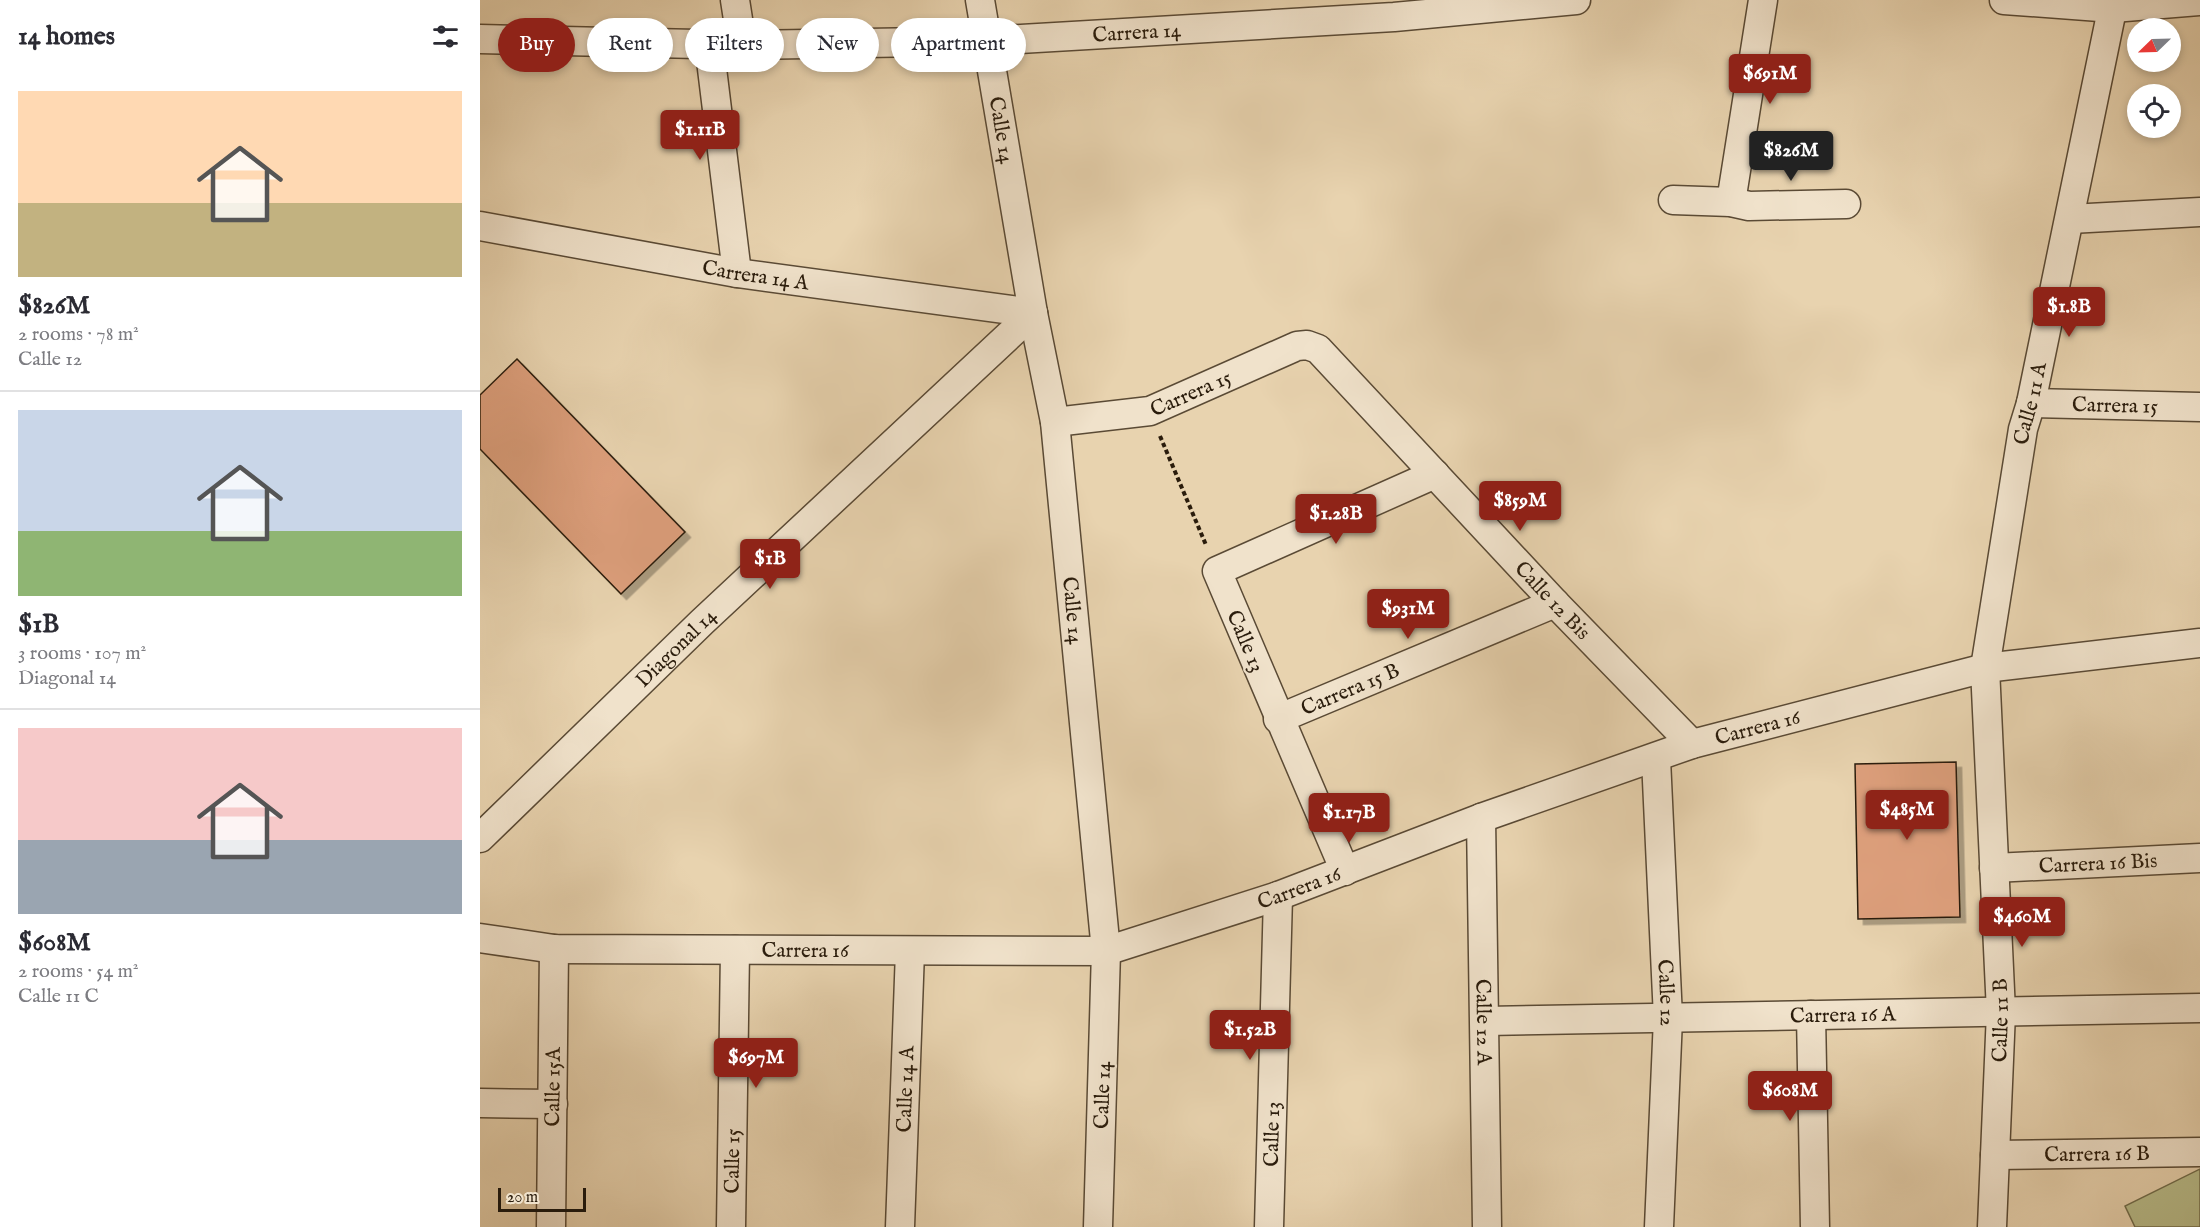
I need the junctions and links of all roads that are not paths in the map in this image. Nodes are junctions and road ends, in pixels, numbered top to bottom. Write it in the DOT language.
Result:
graph roads {
  1 [pos="735,0"];
  2 [pos="980,0"];
  3 [pos="1576,0"];
  4 [pos="1763,0"];
  5 [pos="2004,0"];
  6 [pos="2200,1"];
  7 [pos="2113,4"];
  8 [pos="1393,9"];
  9 [pos="738,18"];
  10 [pos="982,18"];
  11 [pos="1026,38"];
  12 [pos="480,39"];
  13 [pos="685,43"];
  14 [pos="891,43"];
  15 [pos="784,44"];
  16 [pos="712,72"];
  17 [pos="990,72"];
  18 [pos="1673,201"];
  19 [pos="1731,202"];
  20 [pos="1846,204"];
  21 [pos="2200,212"];
  22 [pos="2070,219"];
  23 [pos="480,226"];
  24 [pos="737,273"];
  25 [pos="1033,313"];
  26 [pos="1317,349"];
  27 [pos="2031,403"];
  28 [pos="2200,407"];
  29 [pos="1055,422"];
  30 [pos="1435,474"];
  31 [pos="1555,603"];
  32 [pos="2200,643"];
  33 [pos="1985,668"];
  34 [pos="1278,719"];
  35 [pos="1692,744"];
  36 [pos="1656,759"];
  37 [pos="1481,818"];
  38 [pos="480,838"];
  39 [pos="2200,858"];
  40 [pos="1994,868"];
  41 [pos="1346,871"];
  42 [pos="1278,896"];
  43 [pos="480,938"];
  44 [pos="554,949"];
  45 [pos="735,950"];
  46 [pos="910,951"];
  47 [pos="1106,951"];
  48 [pos="2200,1008"];
  49 [pos="2001,1012"];
  50 [pos="1811,1015"];
  51 [pos="1668,1017"];
  52 [pos="1486,1021"];
  53 [pos="480,1103"];
  54 [pos="553,1104"];
  55 [pos="2200,1152"];
  56 [pos="1995,1155"];
  57 [pos="551,1227"];
  58 [pos="731,1227"];
  59 [pos="900,1227"];
  60 [pos="1098,1227"];
  61 [pos="1269,1227"];
  62 [pos="1487,1227"];
  63 [pos="1659,1227"];
  64 [pos="1815,1227"];
  65 [pos="1992,1227"];
  1 -- 9 [label="street"];
  2 -- 10 [label="street, Calle 14"];
  3 -- 8 [label="street, Carrera 14"];
  4 -- 19 [label="street"];
  5 -- 7 [label="street"];
  6 -- 7 [label="street"];
  7 -- 22 [label="street, Calle 11 A"];
  8 -- 11 [label="street, Carrera 14"];
  12 -- 13 [label="street, Carrera 14"];
  14 -- 15 [label="street, Carrera 14"];
  16 -- 24 [label="street"];
  17 -- 25 [label="street, Calle 14"];
  18 -- 19 [label="street"];
  19 -- 20 [label="street"];
  21 -- 22 [label="street"];
  22 -- 27 [label="street, Calle 11 A"];
  23 -- 24 [label="street, Carrera 14 A"];
  24 -- 25 [label="street, Carrera 14 A"];
  25 -- 29 [label="street, Calle 14"];
  25 -- 38 [label="street, Diagonal 14"];
  26 -- 29 [label="street, Carrera 15"];
  26 -- 30 [label="street, Calle 12 Bis"];
  27 -- 28 [label="street, Carrera 15"];
  27 -- 33 [label="street, Calle 11 A"];
  29 -- 47 [label="street, Calle 14"];
  30 -- 31 [label="street, Calle 12 Bis"];
  30 -- 34 [label="street, Calle 13"];
  31 -- 34 [label="street, Carrera 15 B"];
  31 -- 35 [label="street, Calle 12 Bis"];
  32 -- 33 [label="street, Carrera 16"];
  33 -- 35 [label="street, Carrera 16"];
  33 -- 40 [label="street, Calle 11 B"];
  34 -- 41 [label="street, Calle 13"];
  35 -- 36 [label="street, Carrera 16"];
  36 -- 37 [label="street, Carrera 16"];
  36 -- 51 [label="street, Calle 12"];
  37 -- 41 [label="street, Carrera 16"];
  37 -- 52 [label="street, Calle 12 A"];
  39 -- 40 [label="street, Carrera 16 Bis"];
  40 -- 49 [label="street, Calle 11 B"];
  41 -- 42 [label="street, Carrera 16"];
  42 -- 47 [label="street, Carrera 16"];
  42 -- 61 [label="street, Calle 13"];
  43 -- 44 [label="street, Carrera 16"];
  44 -- 45 [label="street, Carrera 16"];
  44 -- 54 [label="street, Calle 15A"];
  45 -- 46 [label="street, Carrera 16"];
  45 -- 58 [label="street, Calle 15"];
  46 -- 47 [label="street, Carrera 16"];
  46 -- 59 [label="street, Calle 14 A"];
  47 -- 60 [label="street, Calle 14"];
  48 -- 49 [label="street, Carrera 16 A"];
  49 -- 50 [label="street, Carrera 16 A"];
  49 -- 56 [label="street, Calle 11 B"];
  50 -- 51 [label="street, Carrera 16 A"];
  50 -- 64 [label="street"];
  51 -- 52 [label="street, Carrera 16 A"];
  51 -- 63 [label="street, Calle 12"];
  52 -- 62 [label="street, Calle 12 A"];
  53 -- 54 [label="street"];
  54 -- 57 [label="street, Calle 15A"];
  55 -- 56 [label="street, Carrera 16 B"];
  56 -- 65 [label="street, Calle 11 B"];
}
